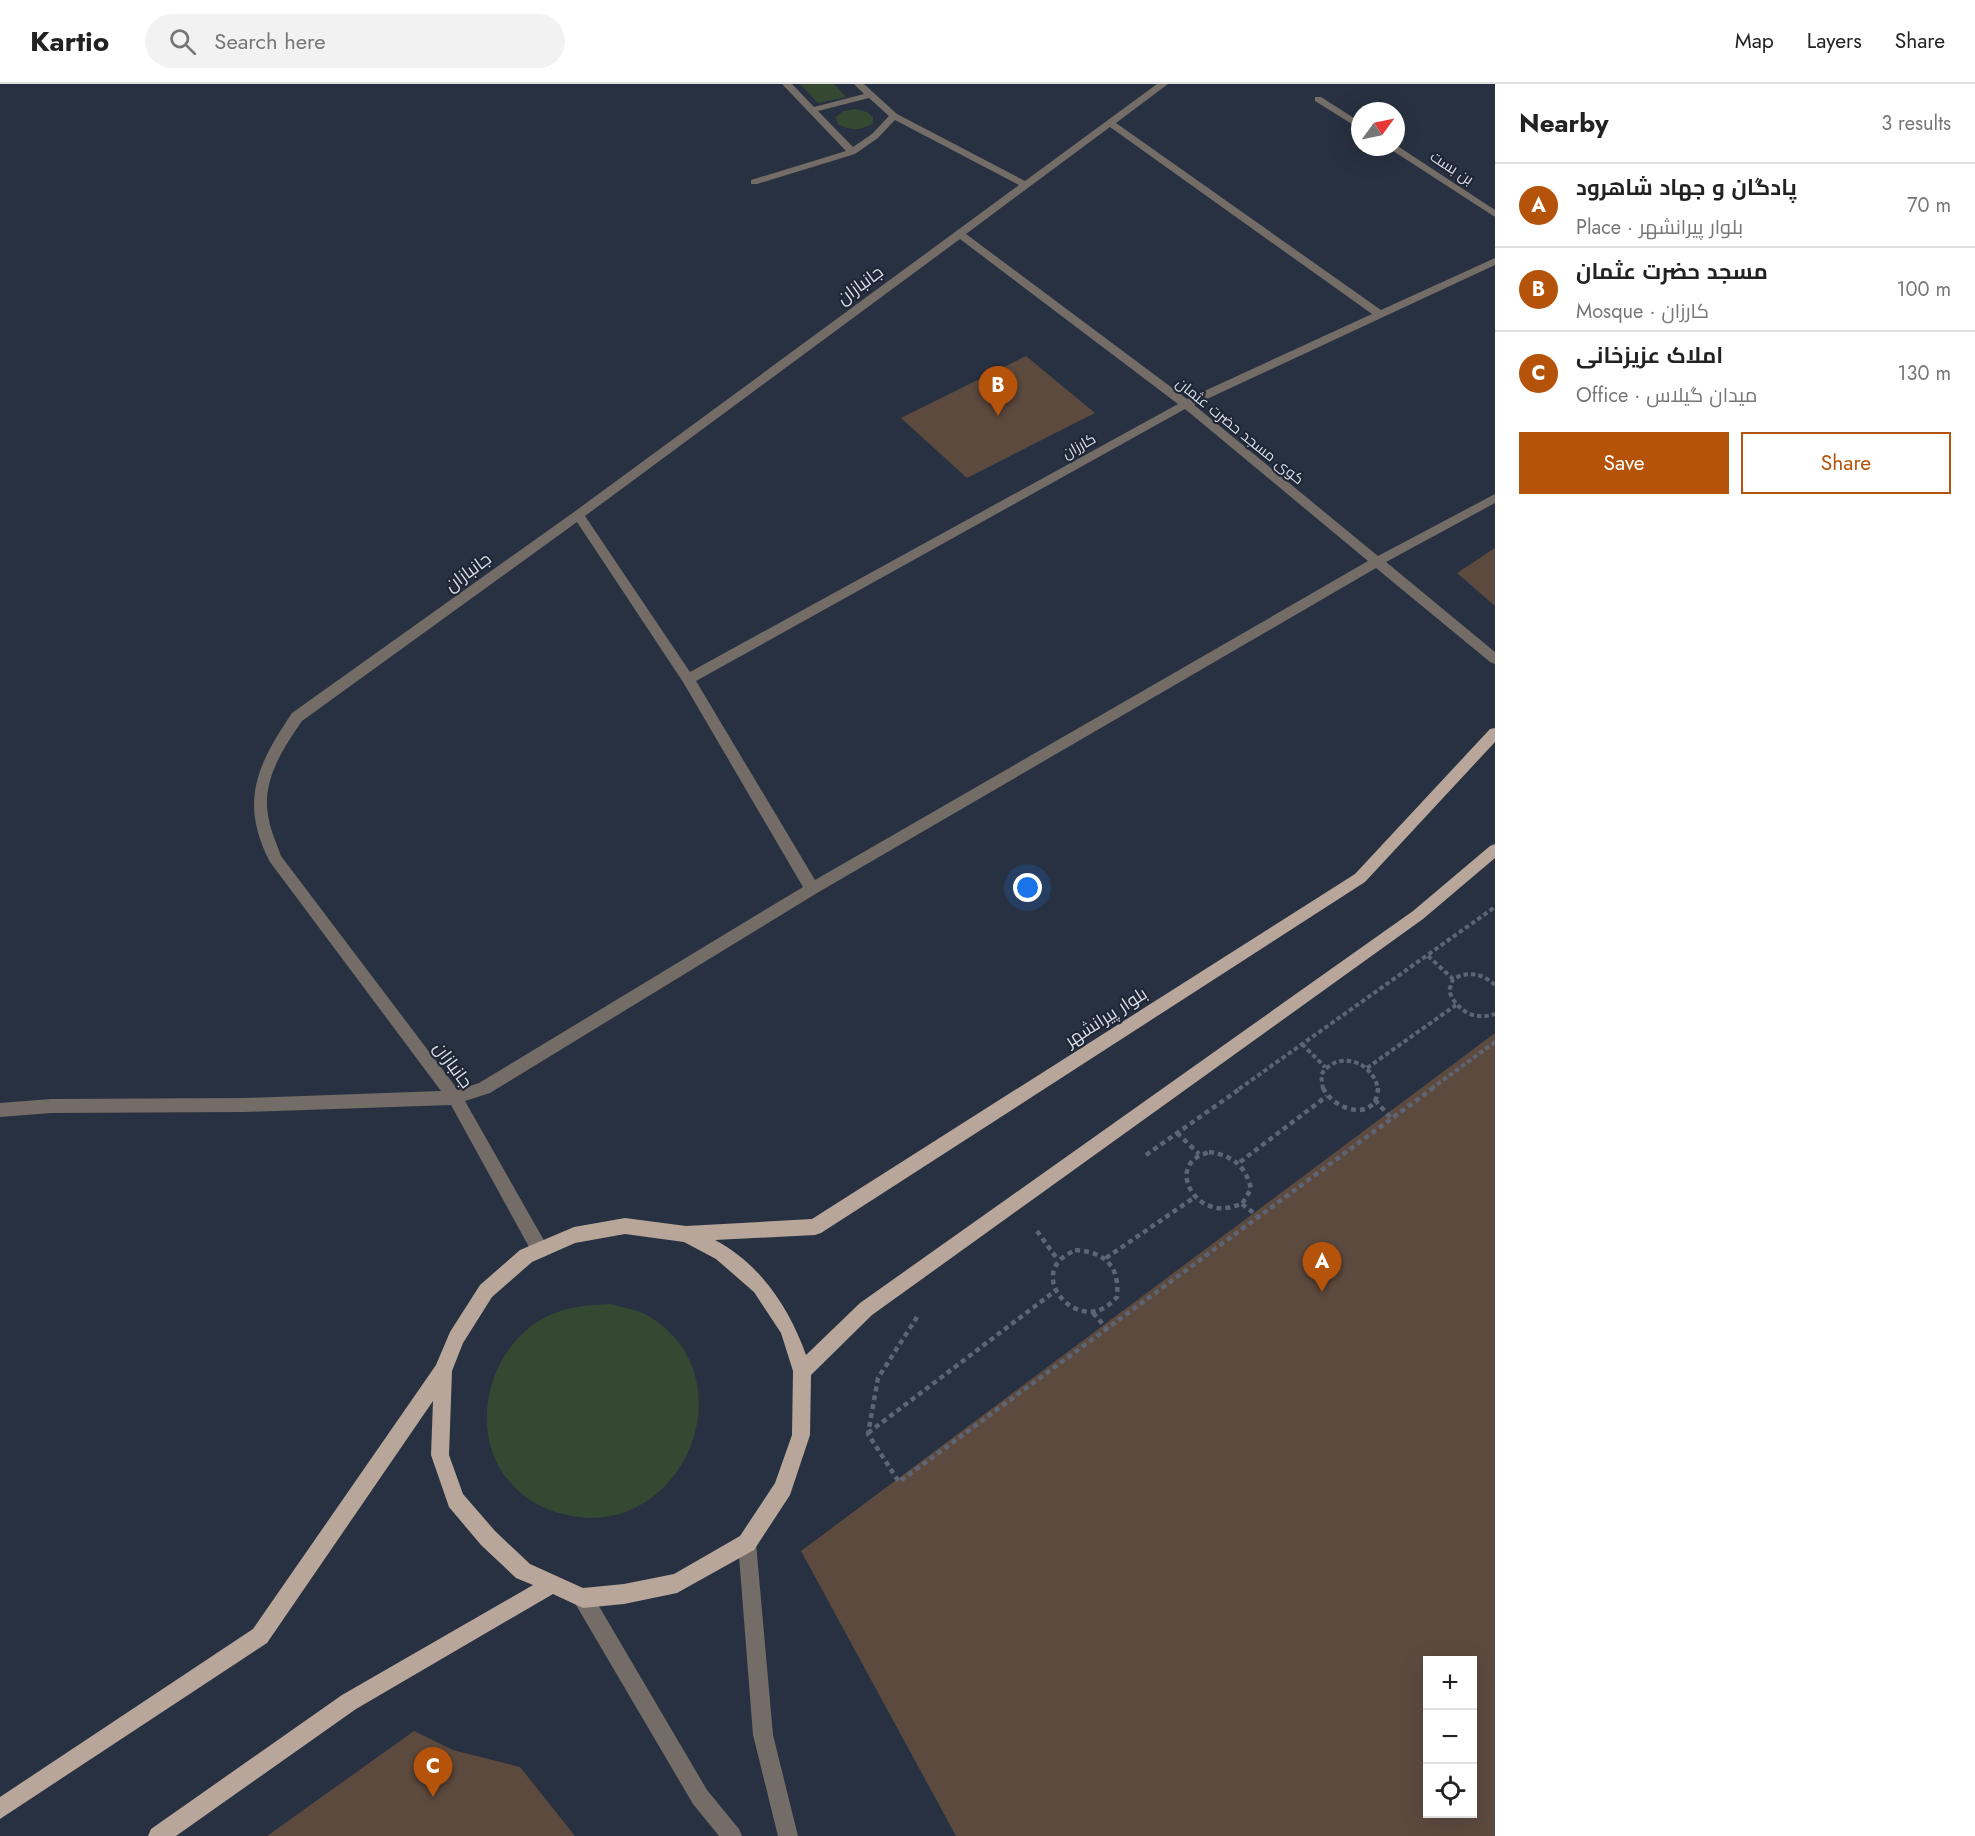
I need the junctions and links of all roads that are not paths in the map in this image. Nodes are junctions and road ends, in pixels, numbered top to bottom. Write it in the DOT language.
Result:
graph roads {
  1 [pos="787,84"];
  2 [pos="859,84"];
  3 [pos="1163,84"];
  4 [pos="871,95"];
  5 [pos="1318,99"];
  6 [pos="812,110"];
  7 [pos="894,116"];
  8 [pos="1351,120"];
  9 [pos="1110,123"];
  10 [pos="852,152"];
  11 [pos="1405,155"];
  12 [pos="754,182"];
  13 [pos="1026,185"];
  14 [pos="1495,214"];
  15 [pos="960,234"];
  16 [pos="1495,261"];
  17 [pos="1381,315"];
  18 [pos="1186,404"];
  19 [pos="1495,498"];
  20 [pos="578,515"];
  21 [pos="1376,562"];
  22 [pos="1495,659"];
  23 [pos="688,679"];
  24 [pos="1495,733"];
  25 [pos="1495,850"];
  26 [pos="812,889"];
  27 [pos="455,1098"];
  28 [pos="0,1110"];
  29 [pos="686,1234"];
  30 [pos="540,1250"];
  31 [pos="443,1371"];
  32 [pos="802,1371"];
  33 [pos="747,1543"];
  34 [pos="553,1584"];
  35 [pos="583,1598"];
  36 [pos="0,1809"];
  37 [pos="158,1836"];
  38 [pos="732,1836"];
  39 [pos="788,1836"];
  1 -- 6 [label="street"];
  2 -- 4 [label="street"];
  3 -- 9 [label="street, جانبازان"];
  4 -- 6 [label="street"];
  4 -- 7 [label="street"];
  5 -- 8 [label="street"];
  6 -- 10 [label="street"];
  7 -- 10 [label="street"];
  7 -- 13 [label="street"];
  9 -- 13 [label="street, جانبازان"];
  9 -- 17 [label="street"];
  10 -- 12 [label="street"];
  11 -- 14 [label="street, بن بست"];
  13 -- 15 [label="street, جانبازان"];
  15 -- 18 [label="street, کوی مسجد حضرت عثمان"];
  15 -- 20 [label="street, جانبازان"];
  16 -- 17 [label="street, کارزان"];
  17 -- 18 [label="street, کارزان"];
  18 -- 21 [label="street, کوی مسجد حضرت عثمان"];
  18 -- 23 [label="street, کارزان"];
  19 -- 21 [label="street"];
  20 -- 23 [label="street"];
  20 -- 27 [label="street, جانبازان"];
  21 -- 22 [label="street, کوی مسجد حضرت عثمان"];
  21 -- 26 [label="street"];
  23 -- 26 [label="street"];
  24 -- 29 [label="main road, بلوار پیرانشهر"];
  25 -- 32 [label="main road"];
  26 -- 27 [label="street"];
  27 -- 28 [label="street"];
  27 -- 30 [label="street, جانبازان"];
  29 -- 30 [label="main road"];
  29 -- 32 [label="main road"];
  30 -- 31 [label="main road"];
  31 -- 34 [label="main road"];
  31 -- 36 [label="main road"];
  32 -- 33 [label="main road"];
  33 -- 35 [label="main road"];
  33 -- 39 [label="street"];
  34 -- 35 [label="main road"];
  34 -- 37 [label="main road"];
  35 -- 38 [label="street"];
}
